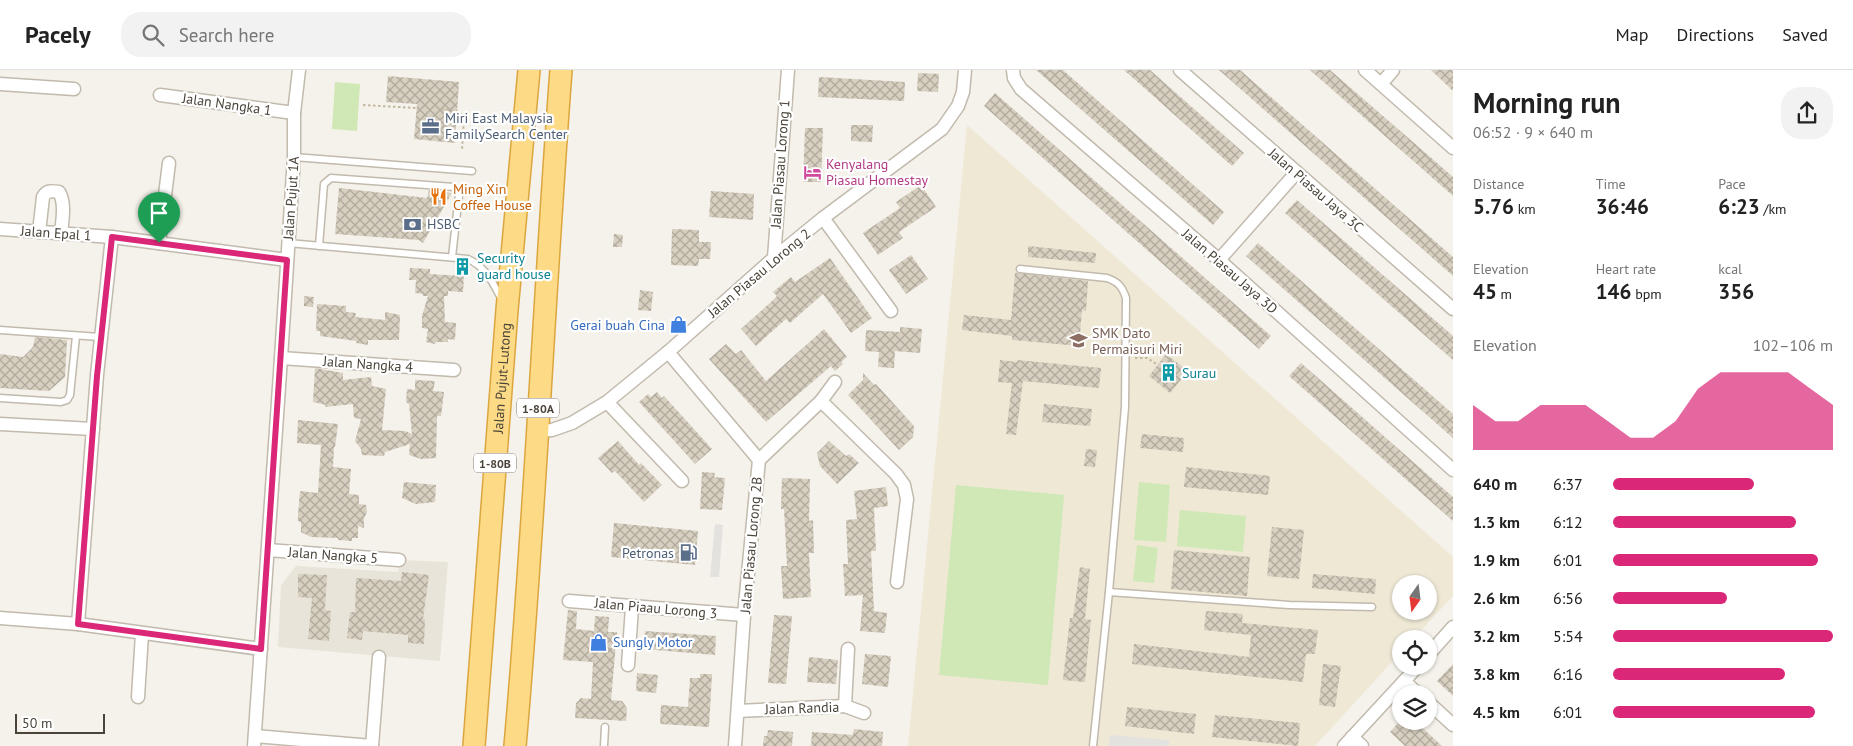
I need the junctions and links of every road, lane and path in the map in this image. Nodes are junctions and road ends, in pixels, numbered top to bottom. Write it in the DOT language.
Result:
graph roads {
  1 [pos="300,70"];
  2 [pos="529,70"];
  3 [pos="561,70"];
  4 [pos="788,70"];
  5 [pos="965,70"];
  6 [pos="1013,70"];
  7 [pos="1180,70"];
  8 [pos="1366,70"];
  9 [pos="1393,70"];
  10 [pos="0,84"];
  11 [pos="1382,84"];
  12 [pos="74,89"];
  13 [pos="160,95"];
  14 [pos="363,105"];
  15 [pos="416,108"];
  16 [pos="441,109"];
  17 [pos="294,112"];
  18 [pos="1453,148"];
  19 [pos="462,150"];
  20 [pos="294,156"];
  21 [pos="169,163"];
  22 [pos="472,171"];
  23 [pos="1296,173"];
  24 [pos="824,218"];
  25 [pos="0,229"];
  26 [pos="39,232"];
  27 [pos="61,234"];
  28 [pos="112,237"];
  29 [pos="159,243"];
  30 [pos="288,243"];
  31 [pos="319,246"];
  32 [pos="452,257"];
  33 [pos="774,258"];
  34 [pos="287,260"];
  35 [pos="1219,260"];
  36 [pos="1020,269"];
  37 [pos="1453,309"];
  38 [pos="507,310"];
  39 [pos="891,311"];
  40 [pos="0,330"];
  41 [pos="76,336"];
  42 [pos="100,337"];
  43 [pos="668,352"];
  44 [pos="281,358"];
  45 [pos="1125,358"];
  46 [pos="1158,365"];
  47 [pos="454,370"];
  48 [pos="835,382"];
  49 [pos="0,398"];
  50 [pos="821,401"];
  51 [pos="607,402"];
  52 [pos="0,424"];
  53 [pos="93,429"];
  54 [pos="537,431"];
  55 [pos="759,460"];
  56 [pos="1453,470"];
  57 [pos="682,481"];
  58 [pos="268,550"];
  59 [pos="399,560"];
  60 [pos="897,582"];
  61 [pos="1109,592"];
  62 [pos="569,601"];
  63 [pos="632,607"];
  64 [pos="1372,607"];
  65 [pos="744,615"];
  66 [pos="0,618"];
  67 [pos="78,624"];
  68 [pos="1453,627"];
  69 [pos="142,634"];
  70 [pos="1437,645"];
  71 [pos="261,649"];
  72 [pos="848,649"];
  73 [pos="379,657"];
  74 [pos="628,666"];
  75 [pos="1410,675"];
  76 [pos="1404,681"];
  77 [pos="1408,685"];
  78 [pos="138,696"];
  79 [pos="845,706"];
  80 [pos="1437,710"];
  81 [pos="738,711"];
  82 [pos="864,713"];
  83 [pos="1453,725"];
  84 [pos="605,727"];
  85 [pos="255,741"];
  86 [pos="1348,742"];
  87 [pos="372,746"];
  88 [pos="474,746"];
  89 [pos="515,746"];
  90 [pos="604,746"];
  91 [pos="735,746"];
  92 [pos="1093,746"];
  93 [pos="1362,746"];
  1 -- 17 [label="street, Jalan Pujut 1A"];
  2 -- 38 [label="highway, Jalan Pujut-Lutong / 1-80B"];
  3 -- 54 [label="highway, 1-80A"];
  4 -- 33 [label="street, Jalan Piasau Lorong 1"];
  5 -- 24 [label="street, Jalan Piasau Lorong 2"];
  6 -- 35 [label="street, Jalan Piasau Jaya 3D"];
  7 -- 23 [label="street, Jalan Piasau Jaya 3C"];
  8 -- 11 [label="street"];
  9 -- 11 [label="street"];
  10 -- 12 [label="street"];
  11 -- 18 [label="street"];
  13 -- 17 [label="street, Jalan Nangka 1"];
  14 -- 15 [label="path"];
  16 -- 19 [label="path"];
  17 -- 20 [label="street, Jalan Pujut 1A"];
  20 -- 22 [label="lane"];
  20 -- 30 [label="street, Jalan Pujut 1A"];
  21 -- 29 [label="street"];
  23 -- 35 [label="street"];
  23 -- 37 [label="street, Jalan Piasau Jaya 3C"];
  24 -- 33 [label="street, Jalan Piasau Lorong 2"];
  24 -- 39 [label="street"];
  25 -- 26 [label="street, Jalan Epal 1"];
  26 -- 27 [label="street, Jalan Epal 1"];
  26 -- 27 [label="street"];
  27 -- 28 [label="street, Jalan Epal 1"];
  28 -- 29 [label="street, Jalan Epal 1"];
  28 -- 42 [label="street"];
  29 -- 34 [label="street, Jalan Epal 1"];
  30 -- 31 [label="lane"];
  30 -- 34 [label="street, Jalan Pujut 1A"];
  31 -- 32 [label="lane"];
  31 -- 32 [label="lane"];
  32 -- 38 [label="lane"];
  33 -- 43 [label="street, Jalan Piasau Lorong 2"];
  34 -- 44 [label="street, Jalan Pujut 1A"];
  35 -- 56 [label="street, Jalan Piasau Jaya 3D"];
  36 -- 45 [label="lane"];
  38 -- 88 [label="highway, Jalan Pujut-Lutong / 1-80B"];
  40 -- 41 [label="lane"];
  41 -- 42 [label="lane"];
  41 -- 49 [label="lane"];
  42 -- 53 [label="street"];
  43 -- 51 [label="street, Jalan Piasau Lorong 2"];
  43 -- 55 [label="street, Jalan Piasau Lorong 2B"];
  44 -- 47 [label="street, Jalan Nangka 4"];
  44 -- 58 [label="street, Jalan Pujut 1A"];
  45 -- 46 [label="path"];
  45 -- 61 [label="lane"];
  48 -- 50 [label="street"];
  50 -- 55 [label="street"];
  50 -- 60 [label="street"];
  51 -- 54 [label="street, Jalan Piasau Lorong 2"];
  51 -- 57 [label="street"];
  52 -- 53 [label="street"];
  53 -- 67 [label="street"];
  54 -- 89 [label="highway, 1-80A"];
  55 -- 65 [label="street, Jalan Piasau Lorong 2B"];
  58 -- 59 [label="street, Jalan Nangka 5"];
  58 -- 71 [label="street, Jalan Pujut 1A"];
  61 -- 64 [label="lane"];
  61 -- 92 [label="lane"];
  62 -- 63 [label="street, Jalan Piaau Lorong 3"];
  63 -- 65 [label="street, Jalan Piaau Lorong 3"];
  63 -- 74 [label="street"];
  65 -- 81 [label="street, Jalan Piasau Lorong 2B"];
  66 -- 67 [label="street"];
  67 -- 69 [label="street"];
  68 -- 70 [label="street"];
  69 -- 71 [label="street"];
  69 -- 78 [label="street"];
  71 -- 85 [label="street, Jalan Pujut 1A"];
  72 -- 79 [label="street"];
  73 -- 87 [label="street"];
  75 -- 76 [label="street"];
  76 -- 77 [label="street"];
  76 -- 86 [label="street"];
  79 -- 81 [label="street, Jalan Randia"];
  79 -- 82 [label="street, Jalan Randia"];
  80 -- 83 [label="street"];
  81 -- 91 [label="street, Jalan Piasau Lorong 2B"];
  84 -- 90 [label="lane"];
  85 -- 87 [label="street"];
  86 -- 93 [label="street"];
}
